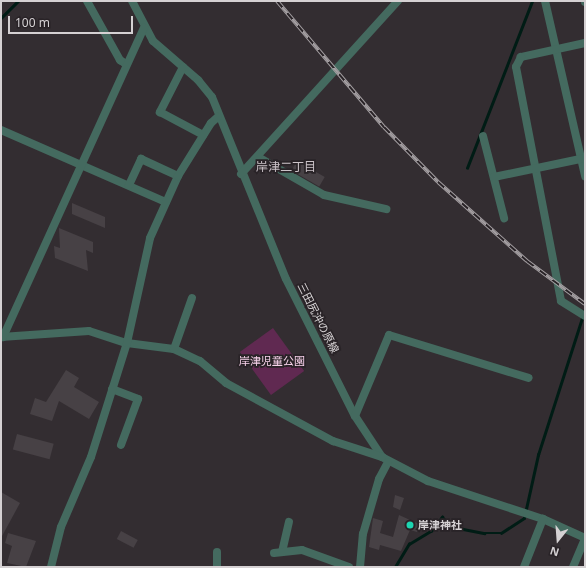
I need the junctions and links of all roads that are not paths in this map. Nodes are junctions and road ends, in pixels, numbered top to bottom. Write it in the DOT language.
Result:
graph roads {
  1 [pos="87,1"];
  2 [pos="132,1"];
  3 [pos="398,1"];
  4 [pos="545,1"];
  5 [pos="144,28"];
  6 [pos="585,43"];
  7 [pos="557,48"];
  8 [pos="126,64"];
  9 [pos="183,67"];
  10 [pos="218,117"];
  11 [pos="2,132"];
  12 [pos="203,135"];
  13 [pos="483,136"];
  14 [pos="258,158"];
  15 [pos="583,158"];
  16 [pos="81,164"];
  17 [pos="537,167"];
  18 [pos="241,174"];
  19 [pos="178,176"];
  20 [pos="585,176"];
  21 [pos="494,177"];
  22 [pos="129,185"];
  23 [pos="166,202"];
  24 [pos="386,209"];
  25 [pos="504,218"];
  26 [pos="192,298"];
  27 [pos="581,315"];
  28 [pos="2,336"];
  29 [pos="127,343"];
  30 [pos="174,349"];
  31 [pos="529,378"];
  32 [pos="112,389"];
  33 [pos="355,416"];
  34 [pos="121,446"];
  35 [pos="385,459"];
  36 [pos="543,519"];
  37 [pos="289,522"];
  38 [pos="585,539"];
  39 [pos="217,552"];
  40 [pos="51,567"];
  41 [pos="217,567"];
  42 [pos="349,567"];
  43 [pos="360,567"];
  44 [pos="524,567"];
  45 [pos="573,567"];
  1 -- 8 [label="street"];
  2 -- 5 [label="street, 三田尻沖の原線"];
  3 -- 14 [label="street"];
  4 -- 7 [label="street"];
  5 -- 8 [label="street"];
  5 -- 9 [label="street, 三田尻沖の原線"];
  6 -- 7 [label="street"];
  7 -- 15 [label="street"];
  7 -- 17 [label="street"];
  8 -- 16 [label="street"];
  9 -- 10 [label="street, 三田尻沖の原線"];
  9 -- 12 [label="street"];
  10 -- 12 [label="street"];
  10 -- 18 [label="street, 三田尻沖の原線"];
  11 -- 16 [label="street"];
  12 -- 19 [label="street"];
  13 -- 21 [label="street"];
  14 -- 18 [label="street"];
  14 -- 24 [label="street"];
  15 -- 17 [label="street"];
  15 -- 20 [label="street"];
  16 -- 22 [label="street"];
  16 -- 28 [label="street"];
  17 -- 21 [label="street"];
  17 -- 27 [label="street"];
  18 -- 33 [label="street, 三田尻沖の原線"];
  19 -- 22 [label="street"];
  19 -- 23 [label="street"];
  21 -- 25 [label="street"];
  22 -- 23 [label="street"];
  23 -- 29 [label="street"];
  26 -- 30 [label="street"];
  28 -- 29 [label="street"];
  29 -- 30 [label="street"];
  29 -- 32 [label="street"];
  30 -- 35 [label="street"];
  31 -- 33 [label="street"];
  32 -- 34 [label="street"];
  32 -- 40 [label="street"];
  33 -- 35 [label="street, 三田尻沖の原線"];
  35 -- 36 [label="street"];
  35 -- 43 [label="street"];
  36 -- 38 [label="street"];
  36 -- 44 [label="street"];
  37 -- 42 [label="street"];
  38 -- 45 [label="street"];
  39 -- 41 [label="street"];
}
